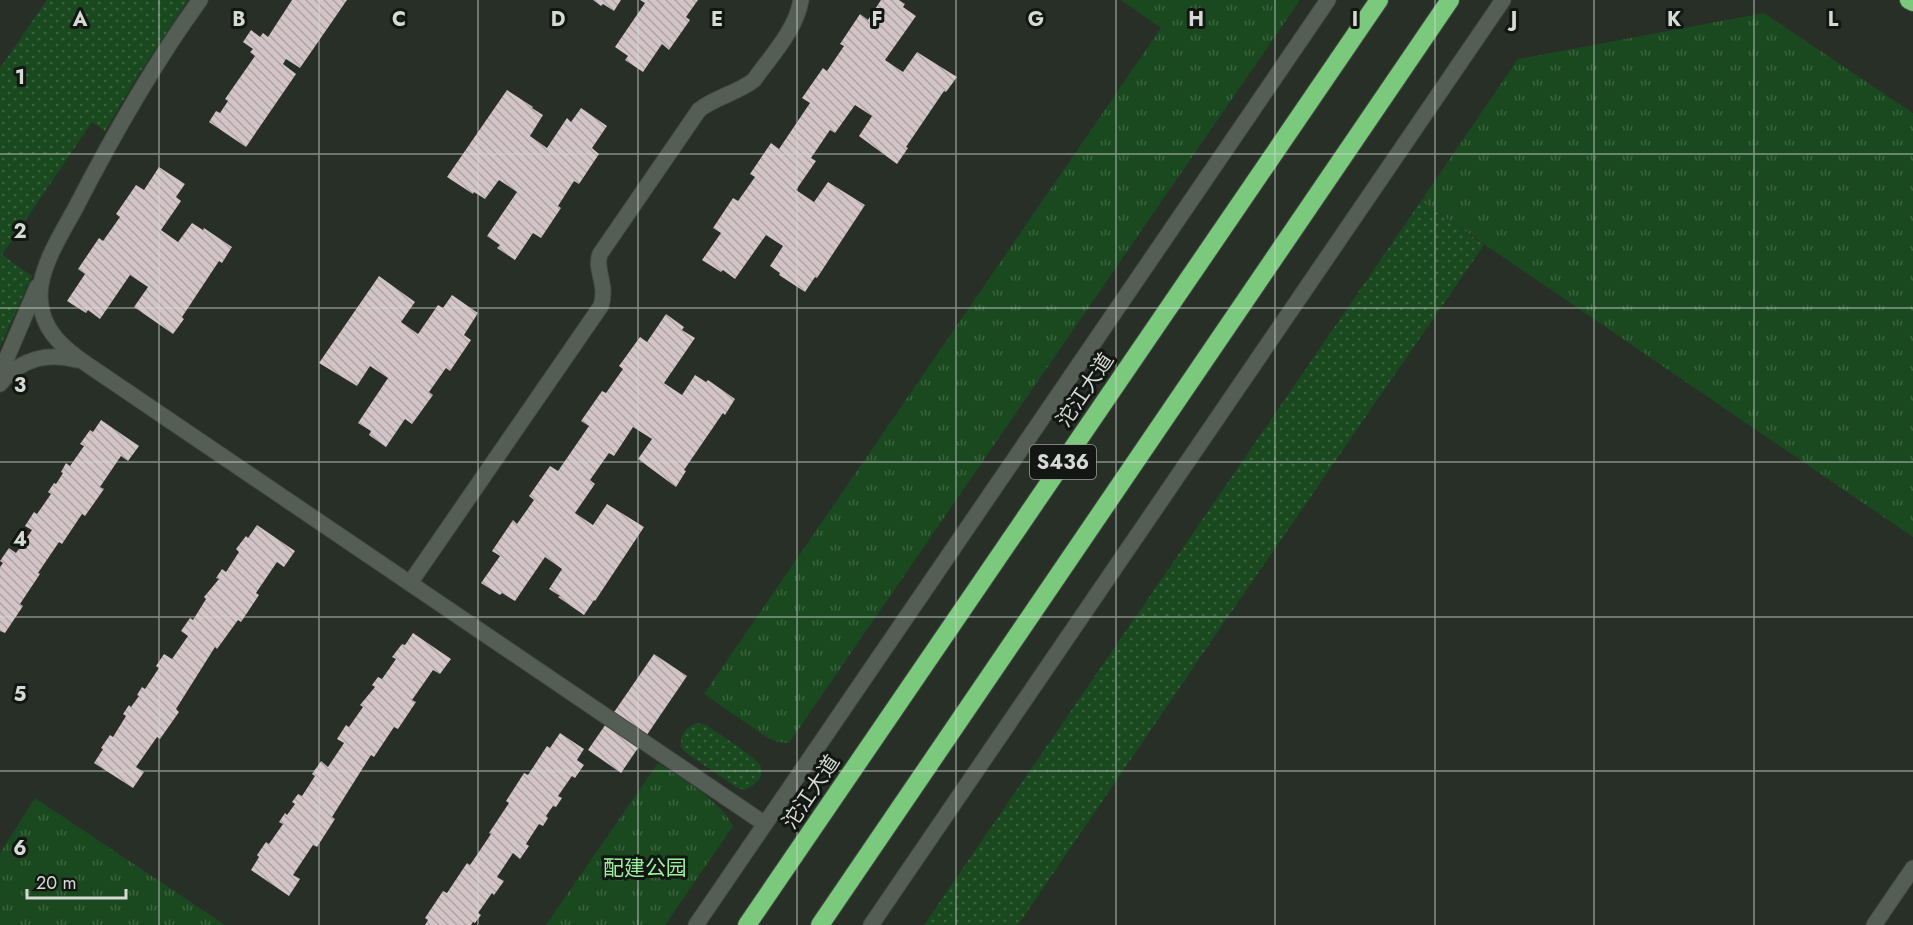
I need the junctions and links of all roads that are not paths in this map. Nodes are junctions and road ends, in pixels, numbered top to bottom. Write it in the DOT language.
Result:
graph roads {
  1 [pos="200,0"];
  2 [pos="801,0"];
  3 [pos="1328,0"];
  4 [pos="1379,0"];
  5 [pos="1450,0"];
  6 [pos="1503,0"];
  7 [pos="44,270"];
  8 [pos="88,365"];
  9 [pos="0,374"];
  10 [pos="0,384"];
  11 [pos="410,583"];
  12 [pos="765,824"];
  13 [pos="1913,868"];
  14 [pos="696,925"];
  15 [pos="747,925"];
  16 [pos="820,925"];
  17 [pos="871,925"];
  18 [pos="1874,925"];
  1 -- 7 [label="lane"];
  2 -- 11 [label="lane"];
  3 -- 12 [label="lane"];
  4 -- 15 [label="highway, 沱江大道 / S436"];
  5 -- 16 [label="highway, S436"];
  6 -- 17 [label="lane"];
  7 -- 8 [label="lane"];
  7 -- 9 [label="lane"];
  8 -- 10 [label="lane"];
  8 -- 11 [label="lane"];
  11 -- 12 [label="lane"];
  12 -- 14 [label="lane"];
  13 -- 18 [label="lane"];
}
